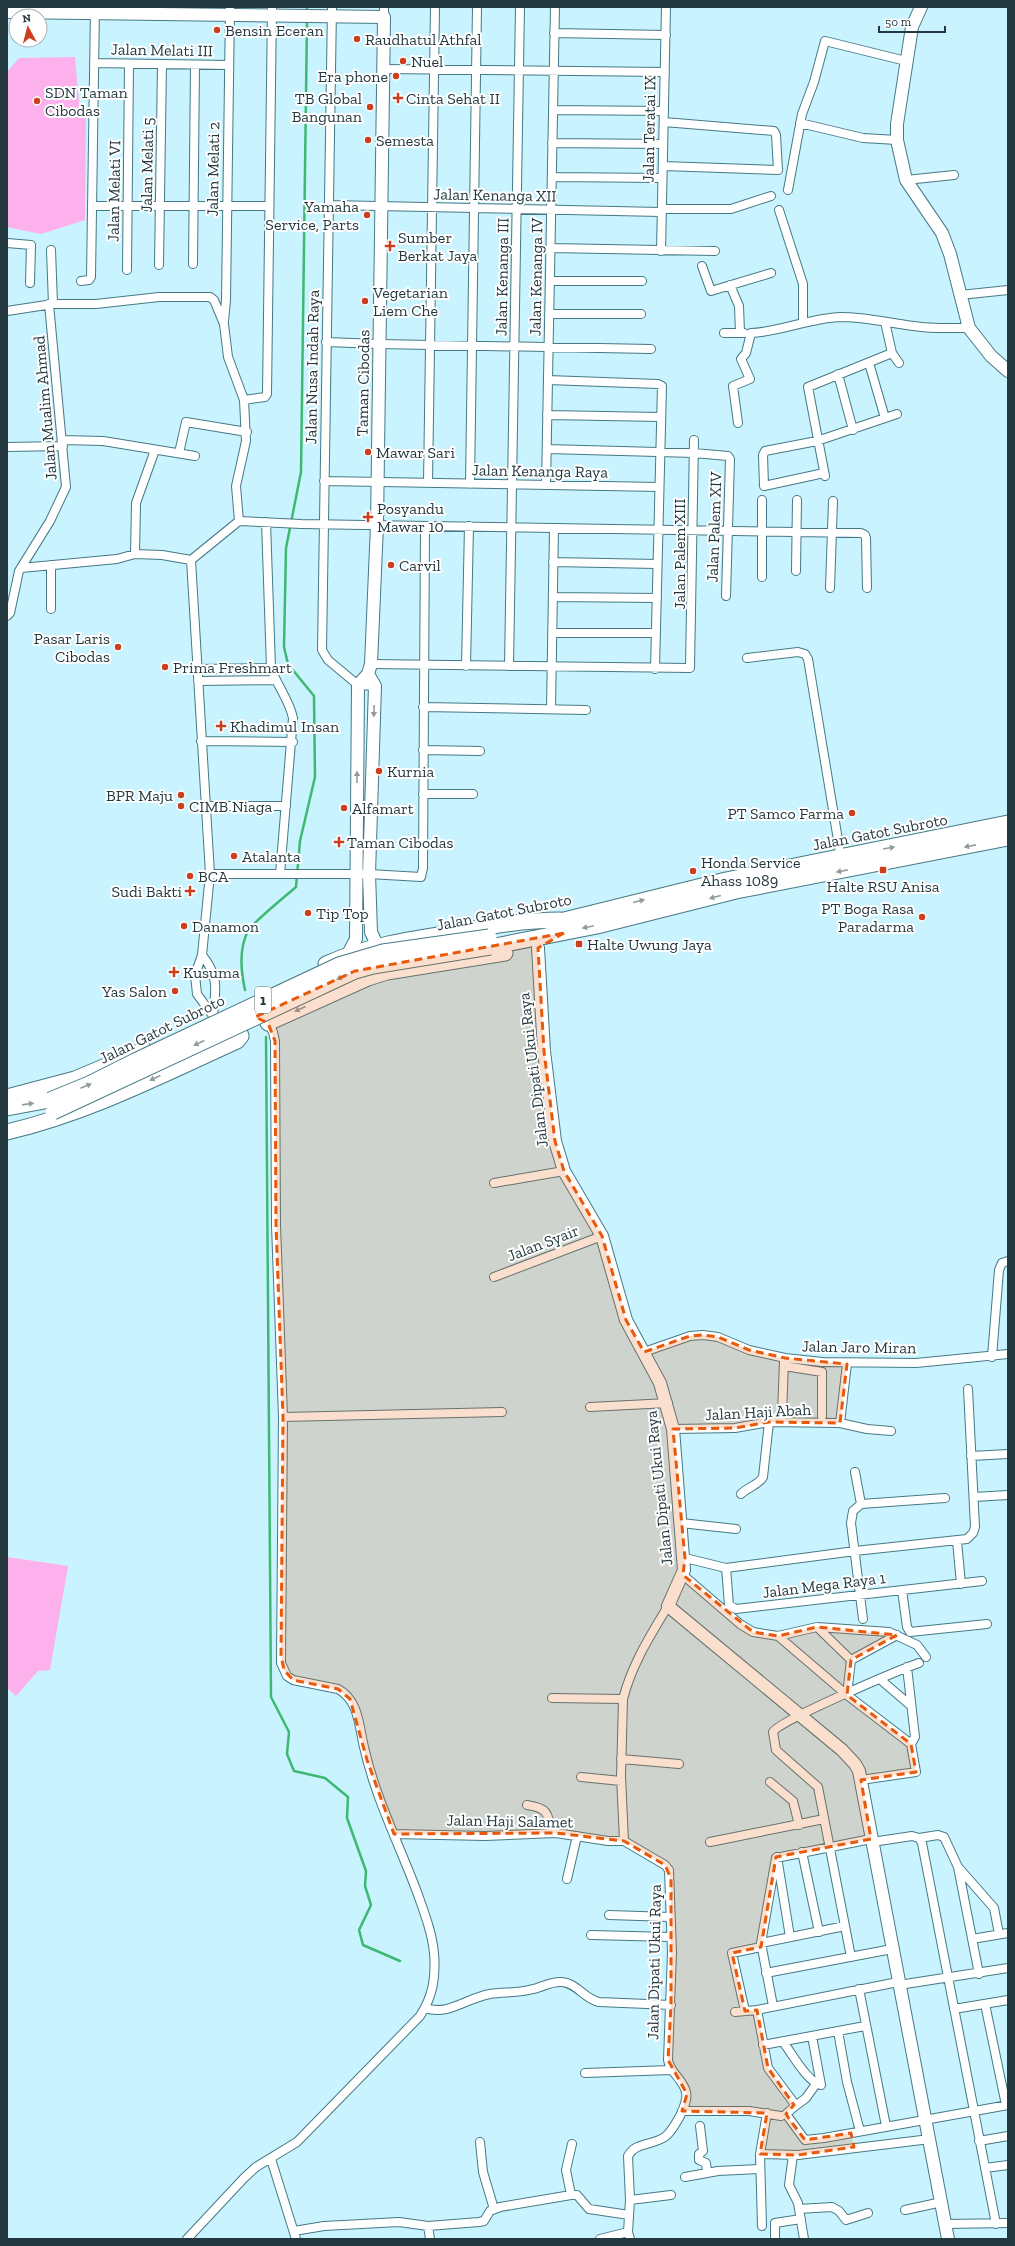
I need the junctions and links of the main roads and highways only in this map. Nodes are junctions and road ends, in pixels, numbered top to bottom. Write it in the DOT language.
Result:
graph roads {
  1 [pos="1008,823"];
  2 [pos="1008,838"];
  3 [pos="562,927"];
  4 [pos="261,995"];
  5 [pos="254,1016"];
  6 [pos="268,1023"];
  7 [pos="237,1024"];
  8 [pos="7,1097"];
  9 [pos="51,1106"];
  10 [pos="7,1108"];
  11 [pos="7,1123"];
  12 [pos="7,1132"];
  3 -- 1 [label="highway, Jalan Gatot Subroto / 1, one-way"];
  2 -- 3 [label="highway, Jalan Gatot Subroto / 1, one-way"];
  3 -- 4 [label="highway"];
  3 -- 6 [label="highway, one-way"];
  3 -- 9 [label="highway, Jalan Gatot Subroto / 1, bridge"];
  4 -- 5 [label="highway"];
  8 -- 4 [label="highway, one-way"];
  7 -- 12 [label="highway, one-way"];
  10 -- 9 [label="highway, Jalan Gatot Subroto / 1, one-way"];
  9 -- 11 [label="highway, Jalan Gatot Subroto / 1"];
}
